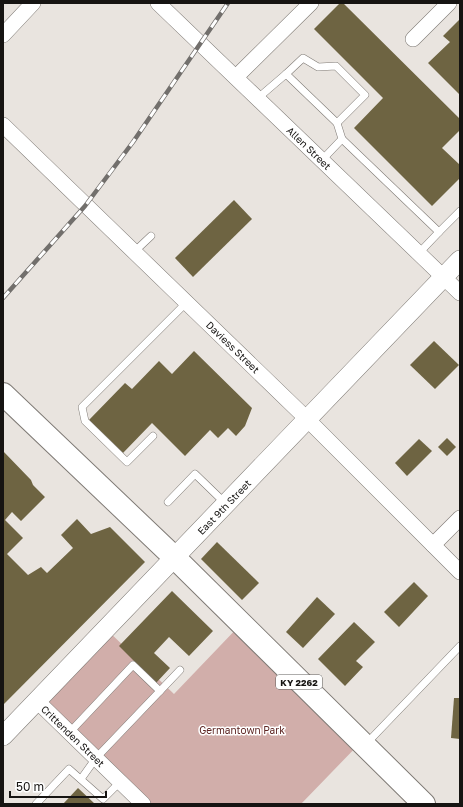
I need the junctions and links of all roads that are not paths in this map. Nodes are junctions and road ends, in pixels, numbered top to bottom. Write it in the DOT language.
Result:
graph roads {
  1 [pos="34,3"];
  2 [pos="158,3"];
  3 [pos="311,3"];
  4 [pos="448,3"];
  5 [pos="3,35"];
  6 [pos="413,39"];
  7 [pos="286,74"];
  8 [pos="236,77"];
  9 [pos="258,98"];
  10 [pos="337,123"];
  11 [pos="3,125"];
  12 [pos="342,139"];
  13 [pos="322,160"];
  14 [pos="460,211"];
  15 [pos="439,232"];
  16 [pos="150,236"];
  17 [pos="134,252"];
  18 [pos="419,253"];
  19 [pos="460,260"];
  20 [pos="444,277"];
  21 [pos="460,293"];
  22 [pos="186,303"];
  23 [pos="3,394"];
  24 [pos="308,420"];
  25 [pos="153,436"];
  26 [pos="168,502"];
  27 [pos="226,504"];
  28 [pos="460,518"];
  29 [pos="433,545"];
  30 [pos="175,558"];
  31 [pos="460,572"];
  32 [pos="460,646"];
  33 [pos="180,670"];
  34 [pos="160,691"];
  35 [pos="37,701"];
  36 [pos="69,732"];
  37 [pos="3,736"];
  38 [pos="364,746"];
  39 [pos="96,758"];
  40 [pos="81,779"];
  41 [pos="120,782"];
  42 [pos="36,804"];
  43 [pos="143,804"];
  44 [pos="424,804"];
  1 -- 5 [label="street"];
  2 -- 8 [label="street, Allen Street"];
  3 -- 8 [label="street"];
  4 -- 6 [label="street"];
  7 -- 9 [label="lane"];
  7 -- 10 [label="lane"];
  7 -- 10 [label="lane"];
  8 -- 9 [label="street, Allen Street"];
  9 -- 13 [label="street, Allen Street"];
  10 -- 12 [label="lane"];
  11 -- 17 [label="street, Daviess Street"];
  12 -- 13 [label="lane"];
  12 -- 15 [label="lane"];
  13 -- 18 [label="street, Allen Street"];
  14 -- 15 [label="lane"];
  15 -- 18 [label="lane"];
  16 -- 17 [label="lane"];
  17 -- 22 [label="street, Daviess Street"];
  18 -- 20 [label="street, Allen Street"];
  19 -- 20 [label="street, East 9th Street"];
  20 -- 21 [label="street, Allen Street"];
  20 -- 24 [label="street, East 9th Street"];
  22 -- 24 [label="street, Daviess Street"];
  22 -- 25 [label="lane"];
  23 -- 30 [label="main road, KY 2262"];
  24 -- 27 [label="street, East 9th Street"];
  24 -- 29 [label="street, Daviess Street"];
  26 -- 27 [label="lane"];
  27 -- 30 [label="street, East 9th Street"];
  28 -- 29 [label="street"];
  29 -- 31 [label="street, Daviess Street"];
  30 -- 35 [label="street, East 9th Street"];
  30 -- 38 [label="main road, KY 2262"];
  32 -- 38 [label="lane"];
  33 -- 34 [label="lane"];
  34 -- 36 [label="lane"];
  34 -- 39 [label="lane"];
  35 -- 36 [label="street, Crittenden Street"];
  35 -- 37 [label="street, East 9th Street"];
  36 -- 39 [label="street, Crittenden Street"];
  38 -- 44 [label="main road, KY 2262"];
  39 -- 40 [label="lane"];
  39 -- 41 [label="street, Crittenden Street"];
  40 -- 41 [label="lane"];
  40 -- 42 [label="lane"];
  41 -- 43 [label="street, Crittenden Street"];
}
